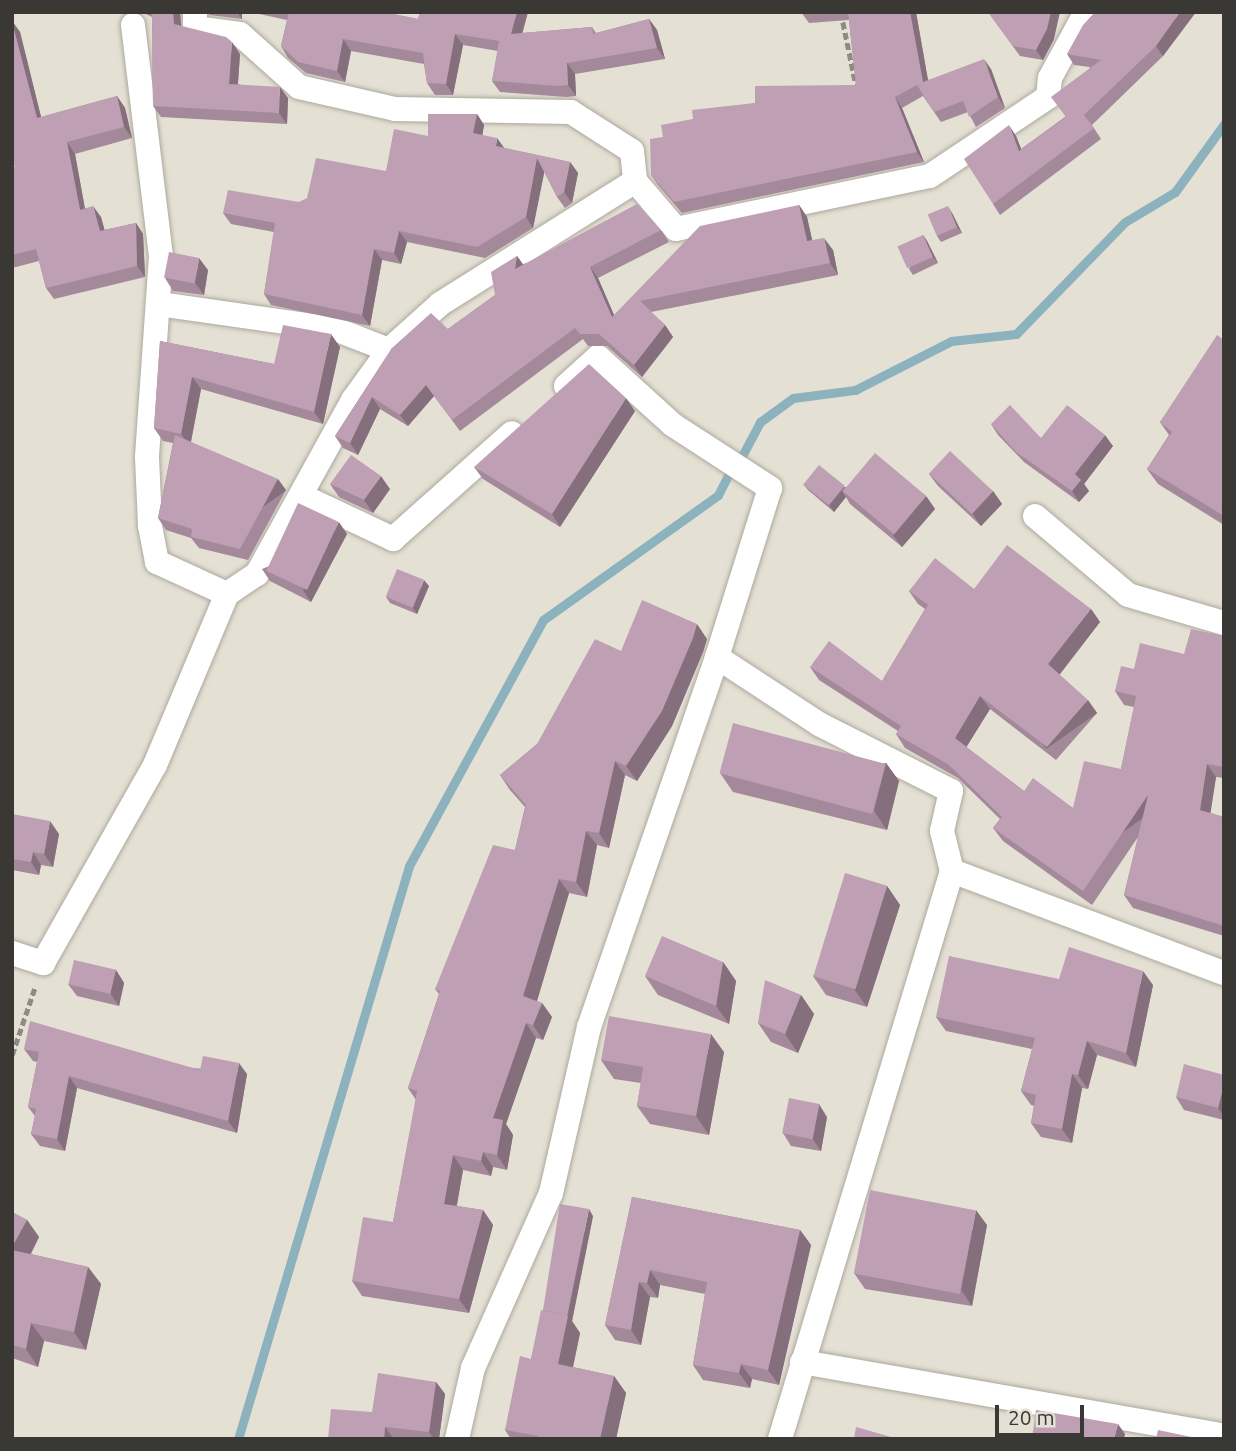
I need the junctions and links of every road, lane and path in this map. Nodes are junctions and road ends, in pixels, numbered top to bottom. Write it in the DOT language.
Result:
graph roads {
  1 [pos="195,12"];
  2 [pos="841,12"];
  3 [pos="1086,12"];
  4 [pos="133,24"];
  5 [pos="860,102"];
  6 [pos="635,181"];
  7 [pos="159,304"];
  8 [pos="389,350"];
  9 [pos="302,496"];
  10 [pos="1035,516"];
  11 [pos="227,594"];
  12 [pos="1224,623"];
  13 [pos="717,657"];
  14 [pos="952,871"];
  15 [pos="12,953"];
  16 [pos="43,963"];
  17 [pos="1224,973"];
  18 [pos="12,1055"];
  19 [pos="802,1362"];
  20 [pos="1224,1436"];
  21 [pos="457,1439"];
  22 [pos="780,1439"];
  1 -- 6 [label="street"];
  2 -- 5 [label="path"];
  3 -- 6 [label="street"];
  4 -- 7 [label="street"];
  6 -- 8 [label="street"];
  7 -- 8 [label="street"];
  7 -- 11 [label="street"];
  8 -- 9 [label="street"];
  9 -- 11 [label="street"];
  9 -- 13 [label="street"];
  10 -- 12 [label="street"];
  11 -- 16 [label="street"];
  13 -- 14 [label="street"];
  13 -- 21 [label="street"];
  14 -- 17 [label="street"];
  14 -- 19 [label="street"];
  15 -- 16 [label="street"];
  16 -- 18 [label="path"];
  19 -- 20 [label="street"];
  19 -- 22 [label="street"];
}
